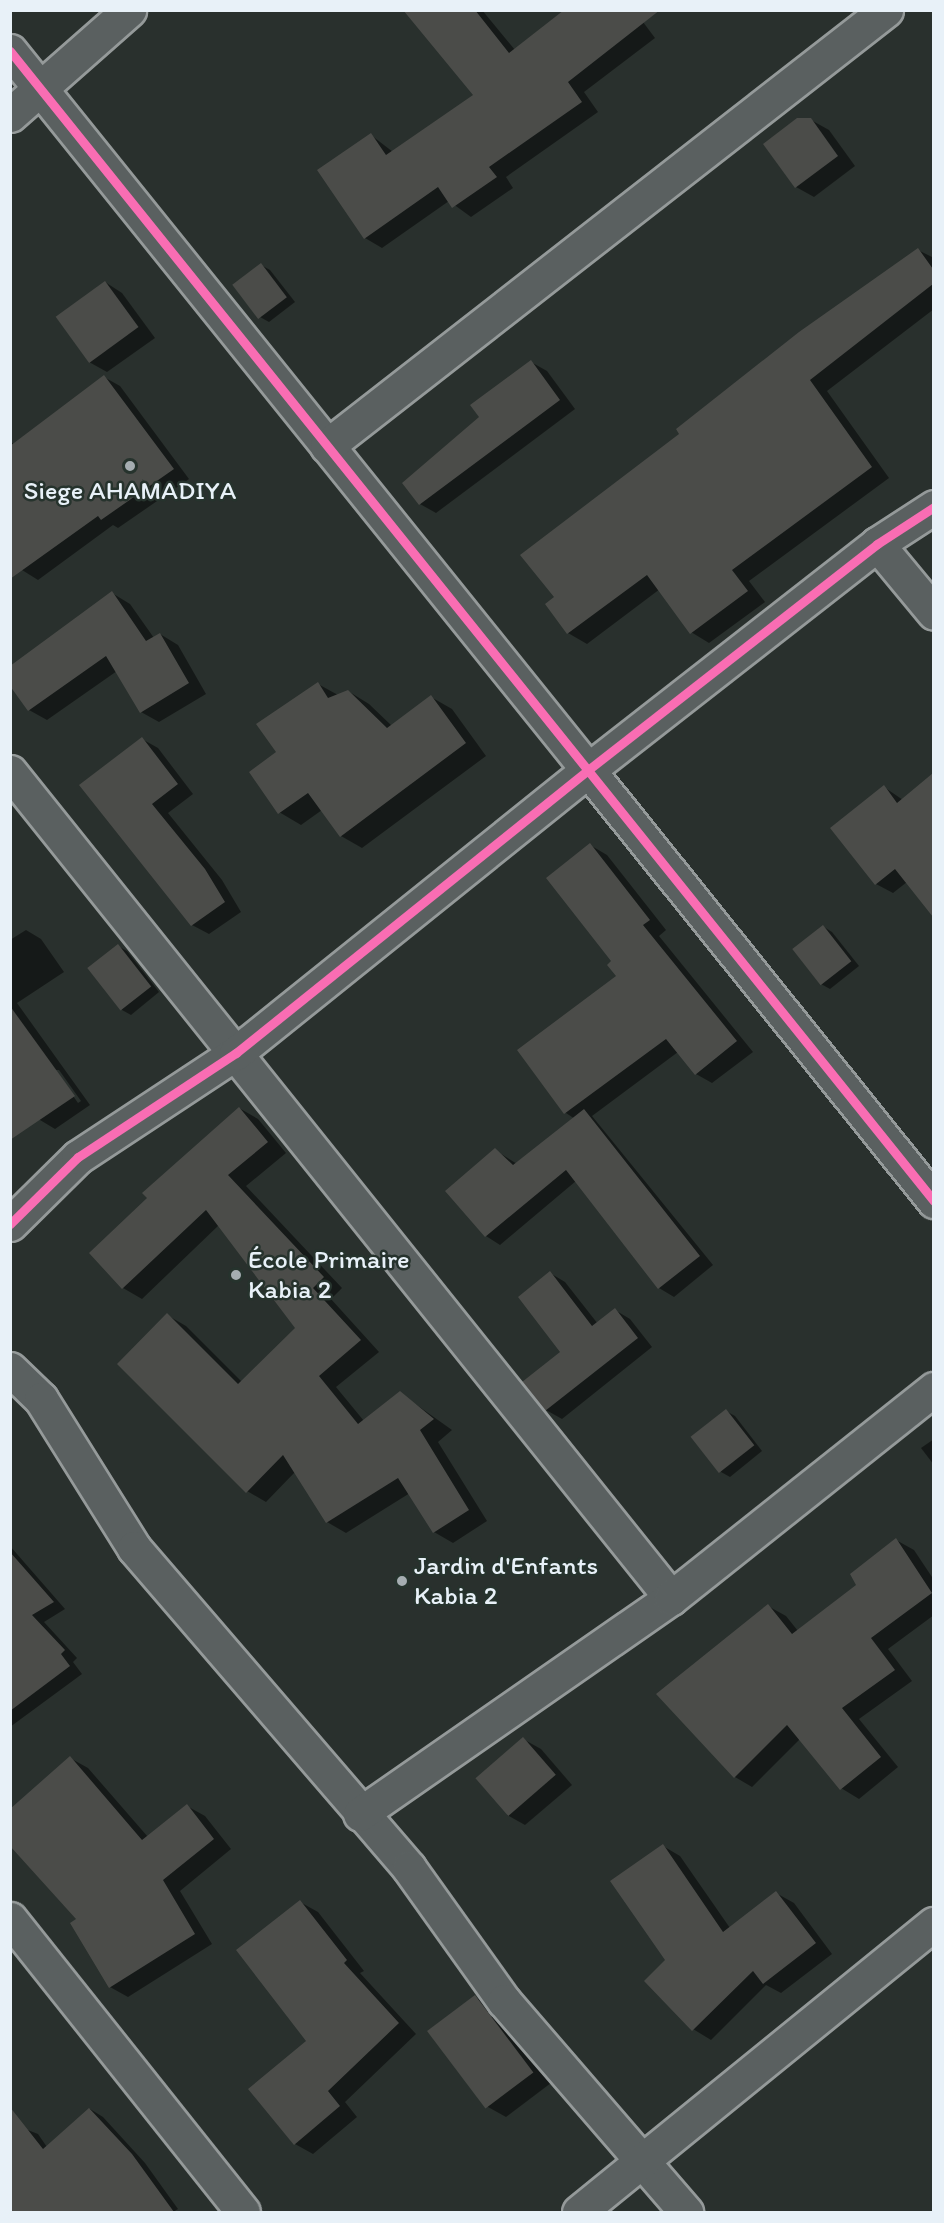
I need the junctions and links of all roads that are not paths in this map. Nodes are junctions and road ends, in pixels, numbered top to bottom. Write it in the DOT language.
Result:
graph roads {
  1 [pos="129,10"];
  2 [pos="886,10"];
  3 [pos="10,51"];
  4 [pos="41,88"];
  5 [pos="10,115"];
  6 [pos="327,446"];
  7 [pos="933,507"];
  8 [pos="877,544"];
  9 [pos="933,613"];
  10 [pos="588,770"];
  11 [pos="10,772"];
  12 [pos="236,1053"];
  13 [pos="933,1201"];
  14 [pos="10,1224"];
  15 [pos="10,1369"];
  16 [pos="933,1389"];
  17 [pos="671,1598"];
  18 [pos="360,1815"];
  19 [pos="10,1919"];
  20 [pos="933,1924"];
  21 [pos="643,2160"];
  22 [pos="243,2212"];
  23 [pos="579,2212"];
  24 [pos="686,2212"];
  1 -- 4 [label="street"];
  2 -- 6 [label="street"];
  3 -- 4 [label="street"];
  4 -- 5 [label="street"];
  4 -- 6 [label="street"];
  6 -- 10 [label="street"];
  7 -- 8 [label="street"];
  8 -- 9 [label="street"];
  8 -- 10 [label="street"];
  10 -- 12 [label="street"];
  10 -- 13 [label="street"];
  11 -- 12 [label="street"];
  12 -- 14 [label="street"];
  12 -- 17 [label="street"];
  15 -- 18 [label="street"];
  16 -- 17 [label="street"];
  17 -- 18 [label="street"];
  18 -- 21 [label="street"];
  19 -- 22 [label="street"];
  20 -- 21 [label="street"];
  21 -- 23 [label="street"];
  21 -- 24 [label="street"];
}
